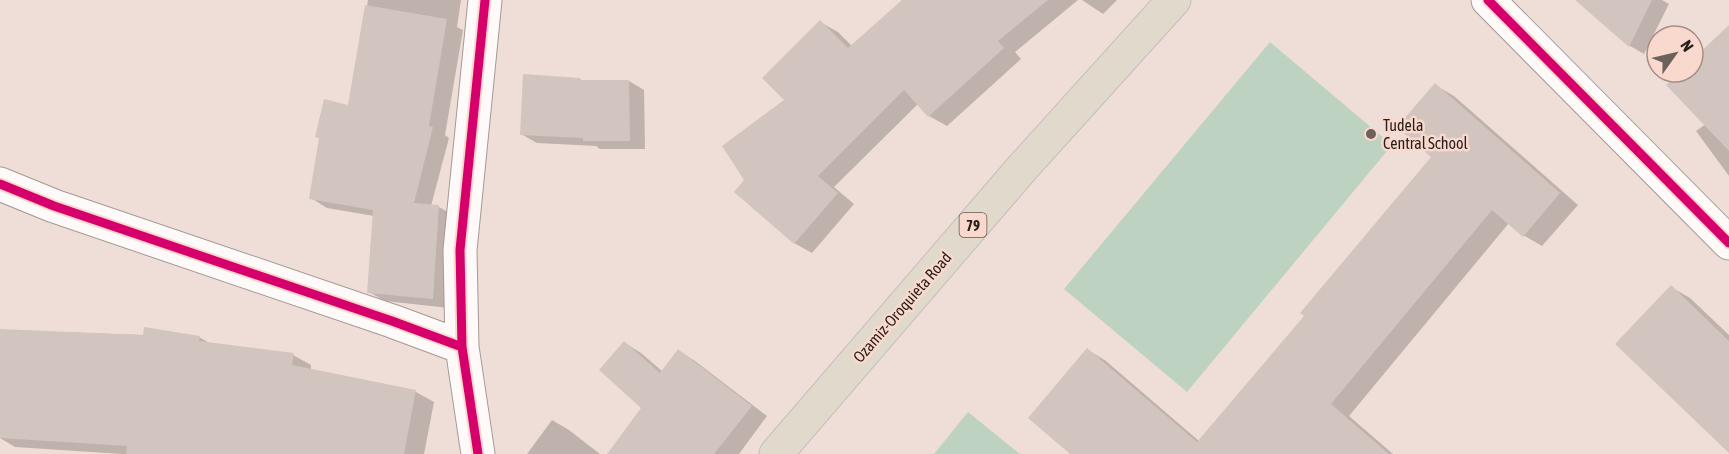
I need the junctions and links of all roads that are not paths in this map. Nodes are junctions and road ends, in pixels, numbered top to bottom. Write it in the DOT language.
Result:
graph roads {
  1 [pos="485,0"];
  2 [pos="1174,0"];
  3 [pos="1488,0"];
  4 [pos="0,184"];
  5 [pos="1729,243"];
  6 [pos="462,347"];
  7 [pos="478,454"];
  8 [pos="776,454"];
  1 -- 6 [label="street"];
  2 -- 8 [label="highway, Ozamiz-Oroquieta Road / 79"];
  3 -- 5 [label="street"];
  4 -- 6 [label="street"];
  6 -- 7 [label="street"];
}
